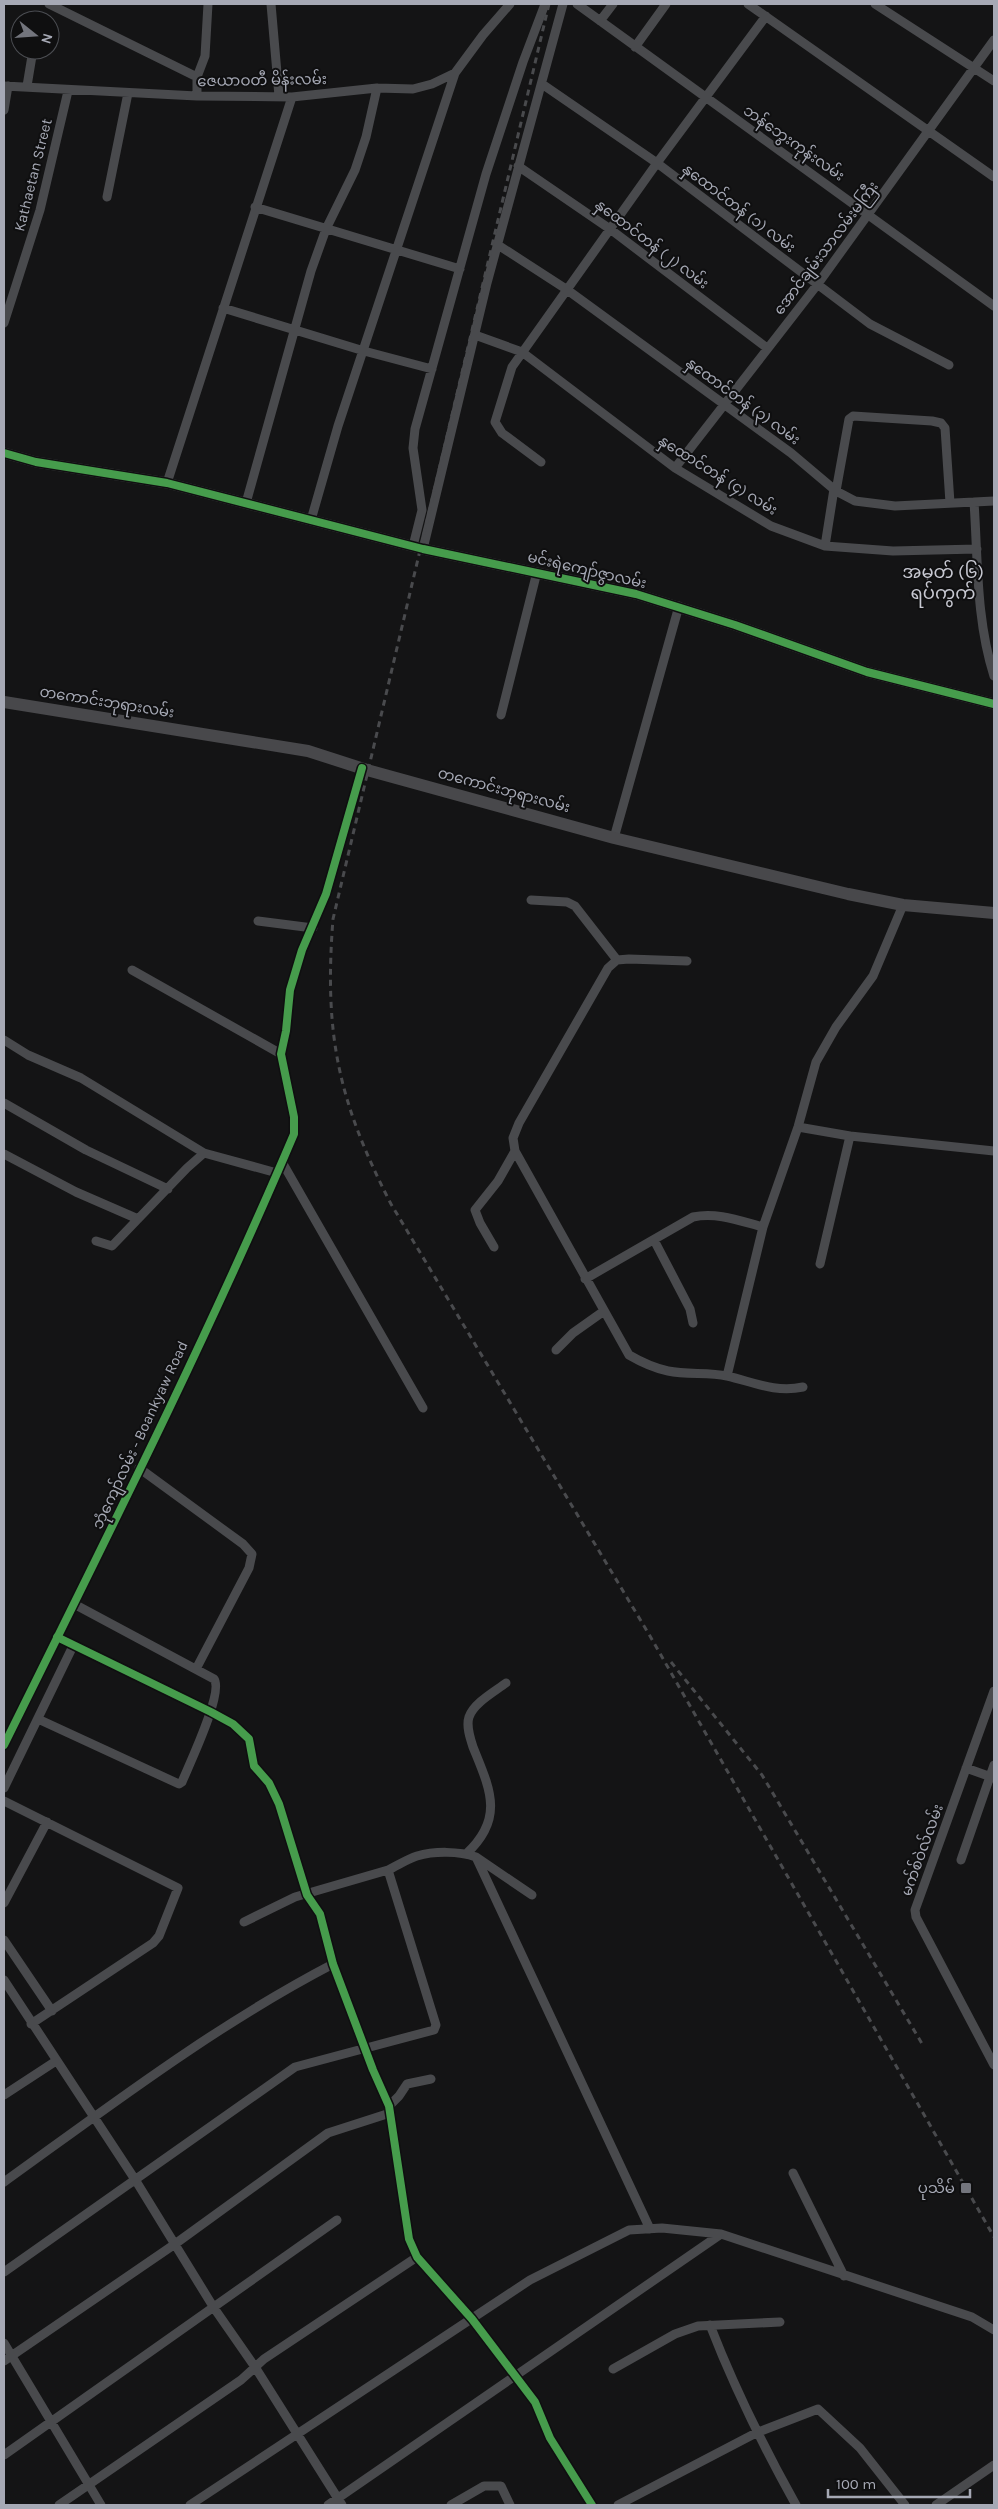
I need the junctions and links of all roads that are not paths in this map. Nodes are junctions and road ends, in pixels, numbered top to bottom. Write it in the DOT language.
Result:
graph roads {
  1 [pos="49,4"];
  2 [pos="208,4"];
  3 [pos="271,4"];
  4 [pos="510,4"];
  5 [pos="545,4"];
  6 [pos="563,4"];
  7 [pos="577,4"];
  8 [pos="613,4"];
  9 [pos="666,4"];
  10 [pos="748,4"];
  11 [pos="875,4"];
  12 [pos="766,16"];
  13 [pos="600,21"];
  14 [pos="994,40"];
  15 [pos="635,46"];
  16 [pos="31,60"];
  17 [pos="974,68"];
  18 [pos="455,73"];
  19 [pos="197,77"];
  20 [pos="994,81"];
  21 [pos="542,84"];
  22 [pos="6,86"];
  23 [pos="27,86"];
  24 [pos="377,88"];
  25 [pos="68,91"];
  26 [pos="128,93"];
  27 [pos="197,96"];
  28 [pos="279,96"];
  29 [pos="292,97"];
  30 [pos="705,97"];
  31 [pos="4,110"];
  32 [pos="930,130"];
  33 [pos="657,163"];
  34 [pos="518,166"];
  35 [pos="994,177"];
  36 [pos="107,197"];
  37 [pos="255,207"];
  38 [pos="870,214"];
  39 [pos="326,229"];
  40 [pos="610,229"];
  41 [pos="498,245"];
  42 [pos="396,250"];
  43 [pos="460,269"];
  44 [pos="817,285"];
  45 [pos="566,289"];
  46 [pos="994,306"];
  47 [pos="222,308"];
  48 [pos="4,323"];
  49 [pos="293,329"];
  50 [pos="475,335"];
  51 [pos="767,348"];
  52 [pos="364,351"];
  53 [pos="522,352"];
  54 [pos="949,365"];
  55 [pos="432,369"];
  56 [pos="726,405"];
  57 [pos="4,453"];
  58 [pos="541,462"];
  59 [pos="675,468"];
  60 [pos="167,483"];
  61 [pos="835,490"];
  62 [pos="994,501"];
  63 [pos="974,502"];
  64 [pos="950,503"];
  65 [pos="246,504"];
  66 [pos="311,520"];
  67 [pos="825,546"];
  68 [pos="418,547"];
  69 [pos="977,549"];
  70 [pos="537,572"];
  71 [pos="679,606"];
  72 [pos="994,676"];
  73 [pos="4,702"];
  74 [pos="994,704"];
  75 [pos="501,715"];
  76 [pos="362,768"];
  77 [pos="614,838"];
  78 [pos="530,900"];
  79 [pos="903,905"];
  80 [pos="994,913"];
  81 [pos="258,921"];
  82 [pos="313,928"];
  83 [pos="617,960"];
  84 [pos="686,960"];
  85 [pos="132,970"];
  86 [pos="4,1040"];
  87 [pos="281,1054"];
  88 [pos="4,1103"];
  89 [pos="798,1127"];
  90 [pos="850,1136"];
  91 [pos="515,1151"];
  92 [pos="994,1151"];
  93 [pos="204,1153"];
  94 [pos="4,1154"];
  95 [pos="282,1162"];
  96 [pos="277,1173"];
  97 [pos="168,1189"];
  98 [pos="138,1219"];
  99 [pos="763,1228"];
  100 [pos="654,1240"];
  101 [pos="96,1241"];
  102 [pos="494,1247"];
  103 [pos="820,1264"];
  104 [pos="585,1279"];
  105 [pos="604,1311"];
  106 [pos="693,1323"];
  107 [pos="556,1350"];
  108 [pos="727,1376"];
  109 [pos="803,1387"];
  110 [pos="424,1408"];
  111 [pos="139,1468"];
  112 [pos="74,1604"];
  113 [pos="57,1637"];
  114 [pos="73,1646"];
  115 [pos="196,1669"];
  116 [pos="506,1684"];
  117 [pos="994,1691"];
  118 [pos="210,1712"];
  119 [pos="38,1718"];
  120 [pos="4,1745"];
  121 [pos="994,1765"];
  122 [pos="966,1768"];
  123 [pos="992,1777"];
  124 [pos="4,1788"];
  125 [pos="4,1801"];
  126 [pos="46,1822"];
  127 [pos="466,1854"];
  128 [pos="476,1857"];
  129 [pos="961,1860"];
  130 [pos="388,1870"];
  131 [pos="307,1895"];
  132 [pos="532,1895"];
  133 [pos="4,1903"];
  134 [pos="244,1922"];
  135 [pos="4,1940"];
  136 [pos="333,1964"];
  137 [pos="4,1980"];
  138 [pos="52,2011"];
  139 [pos="32,2024"];
  140 [pos="366,2050"];
  141 [pos="56,2061"];
  142 [pos="994,2065"];
  143 [pos="431,2079"];
  144 [pos="4,2096"];
  145 [pos="389,2109"];
  146 [pos="94,2117"];
  147 [pos="793,2172"];
  148 [pos="136,2181"];
  149 [pos="4,2182"];
  150 [pos="337,2220"];
  151 [pos="650,2229"];
  152 [pos="722,2234"];
  153 [pos="175,2244"];
  154 [pos="417,2257"];
  155 [pos="4,2272"];
  156 [pos="844,2276"];
  157 [pos="214,2308"];
  158 [pos="472,2319"];
  159 [pos="780,2322"];
  160 [pos="710,2324"];
  161 [pos="994,2330"];
  162 [pos="4,2343"];
  163 [pos="12,2356"];
  164 [pos="4,2362"];
  165 [pos="255,2366"];
  166 [pos="613,2369"];
  167 [pos="514,2378"];
  168 [pos="52,2421"];
  169 [pos="756,2433"];
  170 [pos="296,2435"];
  171 [pos="4,2455"];
  172 [pos="994,2464"];
  173 [pos="88,2486"];
  174 [pos="340,2502"];
  175 [pos="59,2505"];
  176 [pos="101,2505"];
  177 [pos="190,2505"];
  178 [pos="328,2505"];
  179 [pos="451,2505"];
  180 [pos="510,2505"];
  181 [pos="592,2505"];
  182 [pos="618,2505"];
  183 [pos="796,2505"];
  184 [pos="905,2505"];
  185 [pos="936,2505"];
  1 -- 19 [label="street"];
  2 -- 19 [label="street"];
  3 -- 28 [label="street"];
  4 -- 18 [label="street, ဇေယာဝတီ မိန်းလမ်း"];
  5 -- 43 [label="street"];
  6 -- 21 [label="street"];
  7 -- 13 [label="street, ဘန်ဘွေးကုန်းလမ်း"];
  8 -- 13 [label="street"];
  9 -- 15 [label="street"];
  10 -- 12 [label="street"];
  11 -- 17 [label="street"];
  12 -- 30 [label="street"];
  12 -- 32 [label="street"];
  13 -- 15 [label="street, ဘန်ဘွေးကုန်းလမ်း"];
  14 -- 17 [label="street, အောင်ချမ်းသာလမ်းမကြီး"];
  15 -- 30 [label="street, ဘန်ဘွေးကုန်းလမ်း"];
  16 -- 23 [label="street"];
  17 -- 20 [label="street"];
  17 -- 32 [label="street, အောင်ချမ်းသာလမ်းမကြီး"];
  18 -- 24 [label="street, ဇေယာဝတီ မိန်းလမ်း"];
  18 -- 42 [label="street"];
  19 -- 27 [label="street"];
  21 -- 33 [label="street, နှထောင်တန် (၁) လမ်း"];
  21 -- 34 [label="street"];
  22 -- 23 [label="street, ဇေယာဝတီ မိန်းလမ်း"];
  22 -- 31 [label="street"];
  23 -- 25 [label="street, ဇေယာဝတီ မိန်းလမ်း"];
  24 -- 29 [label="street, ဇေယာဝတီ မိန်းလမ်း"];
  24 -- 39 [label="street"];
  25 -- 26 [label="street, ဇေယာဝတီ မိန်းလမ်း"];
  25 -- 48 [label="street, Kathaetan Street"];
  26 -- 27 [label="street, ဇေယာဝတီ မိန်းလမ်း"];
  26 -- 36 [label="street"];
  27 -- 28 [label="street, ဇေယာဝတီ မိန်းလမ်း"];
  28 -- 29 [label="street, ဇေယာဝတီ မိန်းလမ်း"];
  29 -- 37 [label="street"];
  30 -- 33 [label="street"];
  30 -- 38 [label="street, ဘန်ဘွေးကုန်းလမ်း"];
  32 -- 35 [label="street"];
  32 -- 38 [label="street, အောင်ချမ်းသာလမ်းမကြီး"];
  33 -- 40 [label="street"];
  33 -- 44 [label="street, နှထောင်တန် (၁) လမ်း"];
  34 -- 40 [label="street, နှထောင်တန် (၂) လမ်း"];
  34 -- 41 [label="street"];
  37 -- 39 [label="street"];
  37 -- 47 [label="street"];
  38 -- 44 [label="street, အောင်ချမ်းသာလမ်းမကြီး"];
  38 -- 46 [label="street, ဘန်ဘွေးကုန်းလမ်း"];
  39 -- 42 [label="street"];
  39 -- 49 [label="street"];
  40 -- 45 [label="street"];
  40 -- 51 [label="street, နှထောင်တန် (၂) လမ်း"];
  41 -- 45 [label="street, နှထောင်တန် (၃) လမ်း"];
  41 -- 50 [label="street"];
  42 -- 43 [label="street"];
  42 -- 52 [label="street"];
  43 -- 55 [label="street"];
  44 -- 51 [label="street, အောင်ချမ်းသာလမ်းမကြီး"];
  44 -- 54 [label="street, နှထောင်တန် (၁) လမ်း"];
  45 -- 53 [label="street"];
  45 -- 56 [label="street, နှထောင်တန် (၃) လမ်း"];
  47 -- 49 [label="street"];
  47 -- 60 [label="street"];
  49 -- 52 [label="street"];
  49 -- 65 [label="street"];
  50 -- 53 [label="street, နှထောင်တန် (၄) လမ်း"];
  50 -- 68 [label="street"];
  51 -- 56 [label="street, အောင်ချမ်းသာလမ်းမကြီး"];
  52 -- 55 [label="street"];
  52 -- 66 [label="street"];
  53 -- 58 [label="street"];
  53 -- 59 [label="street, နှထောင်တန် (၄) လမ်း"];
  55 -- 68 [label="street"];
  56 -- 59 [label="street, အောင်ချမ်းသာလမ်းမကြီး"];
  56 -- 61 [label="street, နှထောင်တန် (၃) လမ်း"];
  57 -- 60 [label="street, မင်းရဲကျော်ဇွာလမ်း"];
  59 -- 67 [label="street, နှထောင်တန် (၄) လမ်း"];
  60 -- 65 [label="street, မင်းရဲကျော်ဇွာလမ်း"];
  61 -- 64 [label="street, နှထောင်တန် (၃) လမ်း"];
  61 -- 64 [label="street"];
  61 -- 67 [label="street"];
  62 -- 63 [label="street, နှထောင်တန် (၃) လမ်း"];
  63 -- 64 [label="street, နှထောင်တန် (၃) လမ်း"];
  63 -- 69 [label="street"];
  65 -- 66 [label="street, မင်းရဲကျော်ဇွာလမ်း"];
  66 -- 68 [label="street, မင်းရဲကျော်ဇွာလမ်း"];
  67 -- 69 [label="street, နှထောင်တန် (၄) လမ်း"];
  68 -- 70 [label="street, မင်းရဲကျော်ဇွာလမ်း"];
  69 -- 72 [label="street"];
  70 -- 71 [label="street, မင်းရဲကျော်ဇွာလမ်း"];
  70 -- 75 [label="street"];
  71 -- 74 [label="street, မင်းရဲကျော်ဇွာလမ်း"];
  71 -- 77 [label="street"];
  73 -- 76 [label="main road, တကောင်းဘုရားလမ်း"];
  76 -- 77 [label="main road, တကောင်းဘုရားလမ်း"];
  76 -- 82 [label="street"];
  77 -- 79 [label="main road, တကောင်းဘုရားလမ်း"];
  78 -- 83 [label="street"];
  79 -- 80 [label="main road, တကောင်းဘုရားလမ်း"];
  79 -- 89 [label="street"];
  81 -- 82 [label="street"];
  82 -- 87 [label="street"];
  83 -- 84 [label="street"];
  83 -- 91 [label="street"];
  85 -- 87 [label="street"];
  86 -- 93 [label="street"];
  87 -- 95 [label="street, ဘုံကျော်လမ်း - Boankyaw Road"];
  88 -- 97 [label="street"];
  89 -- 90 [label="street"];
  89 -- 99 [label="street"];
  90 -- 92 [label="street"];
  90 -- 103 [label="street"];
  91 -- 102 [label="street"];
  91 -- 104 [label="street"];
  93 -- 96 [label="street"];
  93 -- 97 [label="street"];
  94 -- 98 [label="street"];
  95 -- 96 [label="street, ဘုံကျော်လမ်း - Boankyaw Road"];
  95 -- 110 [label="street"];
  96 -- 111 [label="street, ဘုံကျော်လမ်း - Boankyaw Road"];
  97 -- 98 [label="street"];
  98 -- 101 [label="street"];
  99 -- 100 [label="street"];
  99 -- 108 [label="street"];
  100 -- 104 [label="street"];
  100 -- 106 [label="street"];
  104 -- 105 [label="street"];
  105 -- 107 [label="street"];
  105 -- 108 [label="street"];
  108 -- 109 [label="street"];
  111 -- 112 [label="street, ဘုံကျော်လမ်း - Boankyaw Road"];
  111 -- 115 [label="street"];
  112 -- 113 [label="street, ဘုံကျော်လမ်း - Boankyaw Road"];
  112 -- 115 [label="street"];
  113 -- 114 [label="street"];
  113 -- 120 [label="street, ဘုံကျော်လမ်း - Boankyaw Road"];
  114 -- 118 [label="street"];
  114 -- 119 [label="street"];
  115 -- 118 [label="street"];
  116 -- 127 [label="street"];
  117 -- 122 [label="street, မက်စ်ဝဲလ်လမ်း"];
  118 -- 119 [label="street"];
  118 -- 131 [label="street"];
  119 -- 124 [label="street"];
  121 -- 123 [label="street"];
  122 -- 123 [label="street"];
  122 -- 142 [label="street, မက်စ်ဝဲလ်လမ်း"];
  123 -- 129 [label="street"];
  125 -- 126 [label="street"];
  126 -- 133 [label="street"];
  126 -- 138 [label="street"];
  127 -- 128 [label="street"];
  127 -- 130 [label="street"];
  128 -- 132 [label="street"];
  128 -- 151 [label="street"];
  130 -- 131 [label="street"];
  130 -- 140 [label="street"];
  131 -- 134 [label="street"];
  131 -- 136 [label="street"];
  135 -- 138 [label="street"];
  136 -- 140 [label="street"];
  136 -- 146 [label="street"];
  137 -- 139 [label="street"];
  138 -- 139 [label="street"];
  139 -- 141 [label="street"];
  140 -- 145 [label="street"];
  140 -- 148 [label="street"];
  141 -- 144 [label="street"];
  141 -- 146 [label="street"];
  143 -- 145 [label="street"];
  145 -- 153 [label="street"];
  145 -- 154 [label="street"];
  146 -- 148 [label="street"];
  146 -- 149 [label="street"];
  147 -- 156 [label="street"];
  148 -- 153 [label="street"];
  148 -- 155 [label="street"];
  150 -- 157 [label="street"];
  151 -- 152 [label="street"];
  151 -- 158 [label="street"];
  152 -- 156 [label="street"];
  152 -- 167 [label="street"];
  153 -- 157 [label="street"];
  153 -- 163 [label="street"];
  154 -- 158 [label="street"];
  154 -- 165 [label="street"];
  156 -- 161 [label="street"];
  157 -- 165 [label="street"];
  157 -- 168 [label="street"];
  158 -- 167 [label="street"];
  158 -- 170 [label="street"];
  159 -- 160 [label="street"];
  160 -- 166 [label="street"];
  160 -- 169 [label="street"];
  162 -- 163 [label="street"];
  163 -- 164 [label="street"];
  163 -- 168 [label="street"];
  165 -- 170 [label="street"];
  165 -- 173 [label="street"];
  167 -- 174 [label="street"];
  167 -- 181 [label="street"];
  168 -- 171 [label="street"];
  168 -- 173 [label="street"];
  169 -- 182 [label="street"];
  169 -- 183 [label="street"];
  169 -- 184 [label="street"];
  170 -- 174 [label="street"];
  170 -- 177 [label="street"];
  172 -- 185 [label="street"];
  173 -- 175 [label="street"];
  173 -- 176 [label="street"];
  174 -- 178 [label="street"];
  179 -- 180 [label="street"];
}
